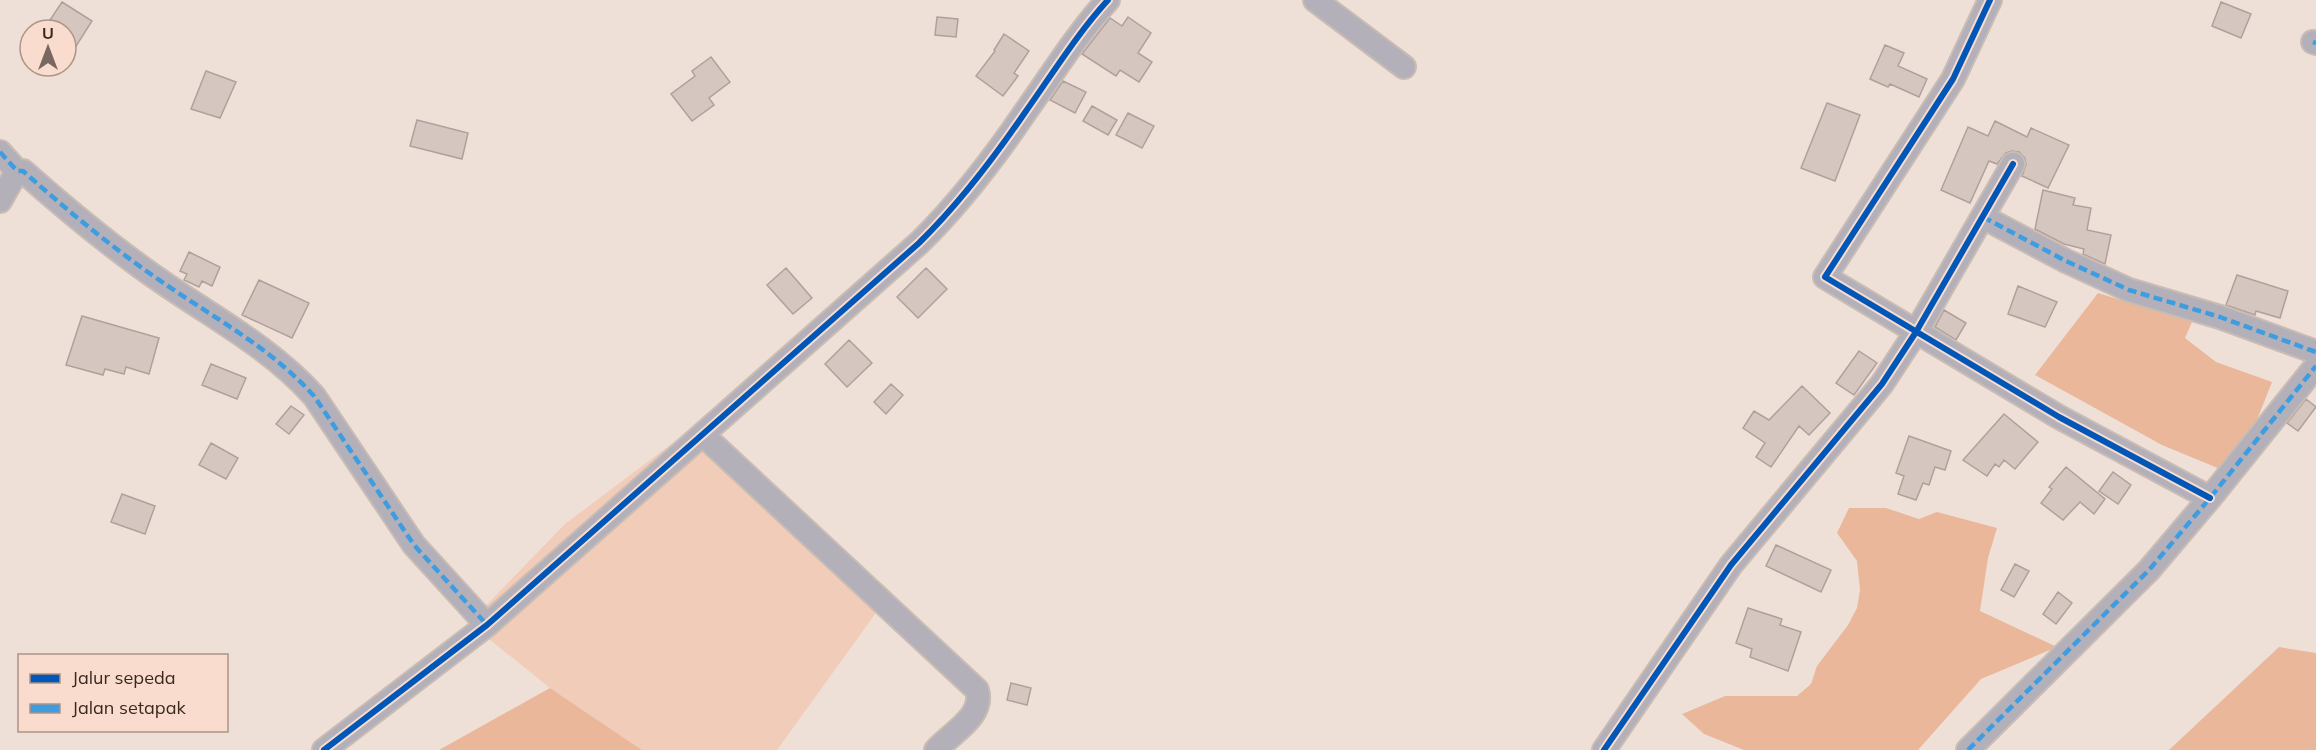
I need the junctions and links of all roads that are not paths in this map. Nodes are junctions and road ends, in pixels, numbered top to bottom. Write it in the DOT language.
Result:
graph roads {
  1 [pos="1108,0"];
  2 [pos="1315,0"];
  3 [pos="1990,0"];
  4 [pos="1404,68"];
  5 [pos="0,152"];
  6 [pos="2013,164"];
  7 [pos="17,171"];
  8 [pos="0,201"];
  9 [pos="1983,217"];
  10 [pos="1916,332"];
  11 [pos="2316,352"];
  12 [pos="2316,366"];
  13 [pos="703,435"];
  14 [pos="2210,498"];
  15 [pos="487,624"];
  16 [pos="324,750"];
  17 [pos="936,750"];
  18 [pos="1604,750"];
  19 [pos="1968,750"];
  1 -- 13 [label="street"];
  2 -- 4 [label="street"];
  3 -- 10 [label="street"];
  5 -- 7 [label="street"];
  6 -- 9 [label="street"];
  7 -- 8 [label="street"];
  7 -- 15 [label="street"];
  9 -- 10 [label="street"];
  9 -- 11 [label="street"];
  10 -- 14 [label="street"];
  10 -- 18 [label="street"];
  12 -- 14 [label="street"];
  13 -- 15 [label="street"];
  13 -- 17 [label="street"];
  14 -- 19 [label="street"];
  15 -- 16 [label="street"];
}
